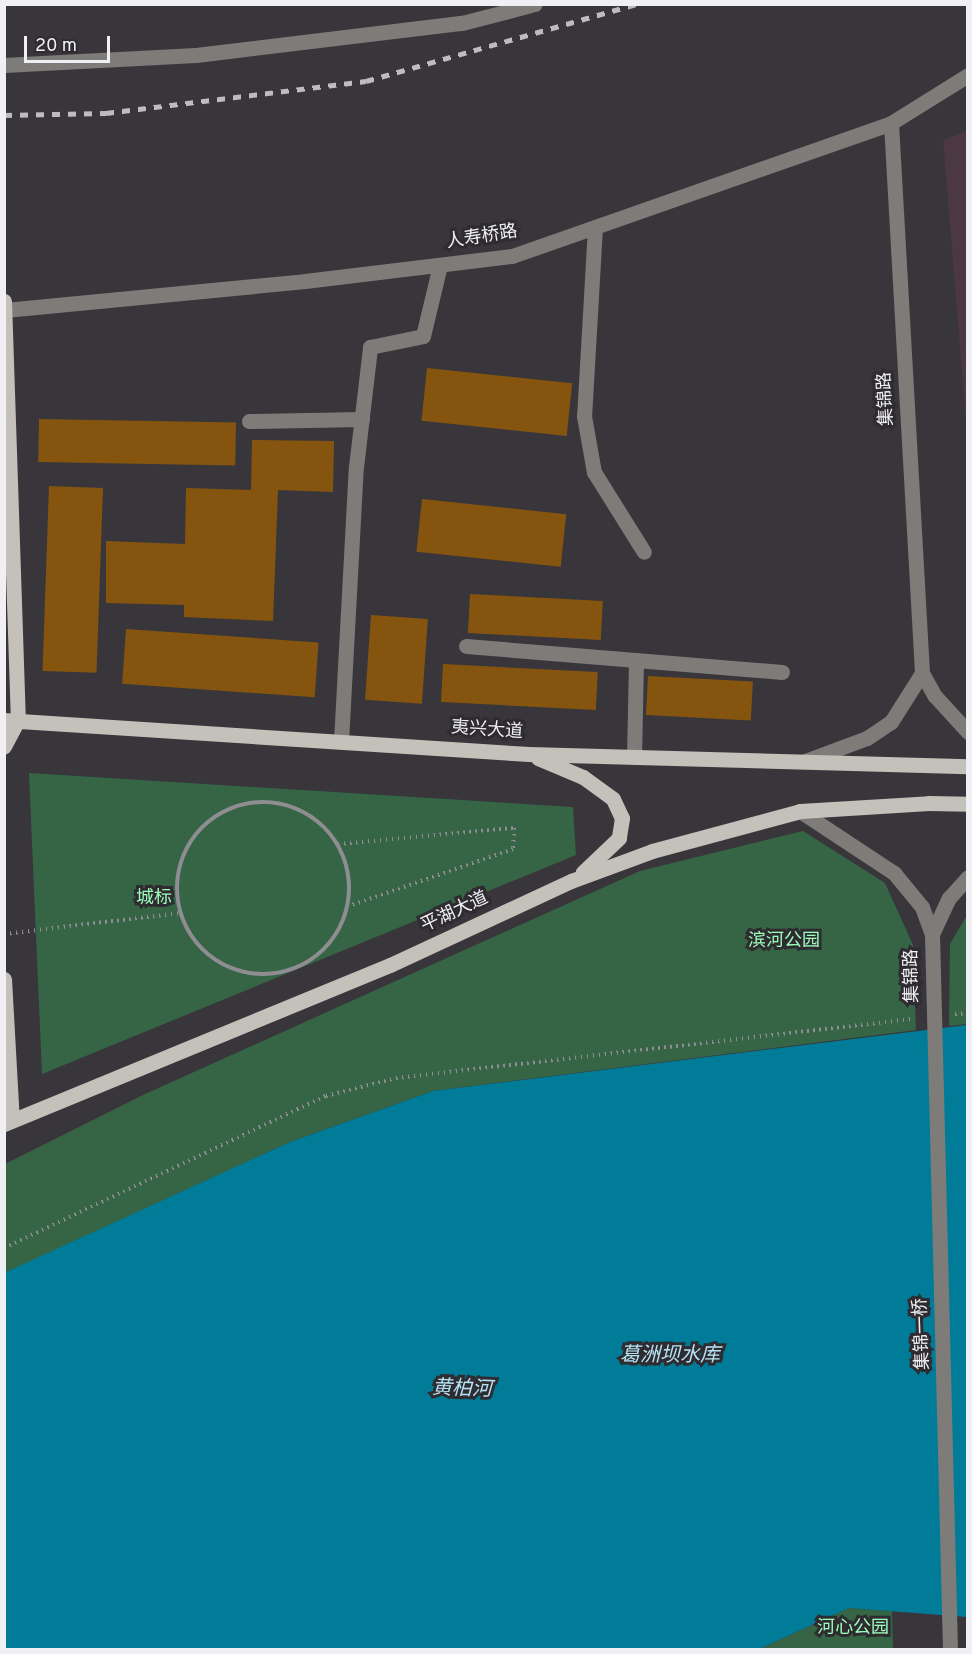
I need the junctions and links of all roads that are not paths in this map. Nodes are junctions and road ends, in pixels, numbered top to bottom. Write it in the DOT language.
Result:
graph roads {
  1 [pos="535,4"];
  2 [pos="4,65"];
  3 [pos="968,75"];
  4 [pos="891,123"];
  5 [pos="595,227"];
  6 [pos="440,265"];
  7 [pos="4,302"];
  8 [pos="5,310"];
  9 [pos="362,419"];
  10 [pos="249,421"];
  11 [pos="644,552"];
  12 [pos="466,646"];
  13 [pos="636,660"];
  14 [pos="782,672"];
  15 [pos="922,673"];
  16 [pos="11,720"];
  17 [pos="968,732"];
  18 [pos="341,741"];
  19 [pos="4,746"];
  20 [pos="529,754"];
  21 [pos="634,757"];
  22 [pos="803,762"];
  23 [pos="968,766"];
  24 [pos="968,804"];
  25 [pos="800,811"];
  26 [pos="968,877"];
  27 [pos="571,881"];
  28 [pos="932,934"];
  29 [pos="4,979"];
  30 [pos="934,1017"];
  31 [pos="7,1123"];
  32 [pos="951,1650"];
  1 -- 2 [label="street"];
  3 -- 4 [label="street, 人寿桥路"];
  4 -- 5 [label="street, 人寿桥路"];
  4 -- 15 [label="street, 集锦路"];
  5 -- 6 [label="street, 人寿桥路"];
  5 -- 11 [label="street"];
  6 -- 8 [label="street, 人寿桥路"];
  6 -- 9 [label="street"];
  7 -- 8 [label="main road"];
  8 -- 16 [label="main road"];
  9 -- 10 [label="street"];
  9 -- 18 [label="street"];
  12 -- 13 [label="street"];
  13 -- 14 [label="street"];
  13 -- 21 [label="street"];
  15 -- 17 [label="street"];
  15 -- 22 [label="street"];
  16 -- 18 [label="main road, 夷兴大道"];
  16 -- 19 [label="main road"];
  18 -- 20 [label="main road, 夷兴大道"];
  20 -- 21 [label="main road, 夷兴大道"];
  20 -- 27 [label="main road"];
  21 -- 22 [label="main road, 夷兴大道"];
  22 -- 23 [label="main road, 夷兴大道"];
  24 -- 25 [label="main road, 平湖大道"];
  25 -- 27 [label="main road, 平湖大道"];
  25 -- 28 [label="street"];
  26 -- 28 [label="street"];
  27 -- 31 [label="main road, 平湖大道"];
  28 -- 30 [label="street, 集锦路"];
  29 -- 31 [label="main road"];
  30 -- 32 [label="street, 集锦一桥"];
}
